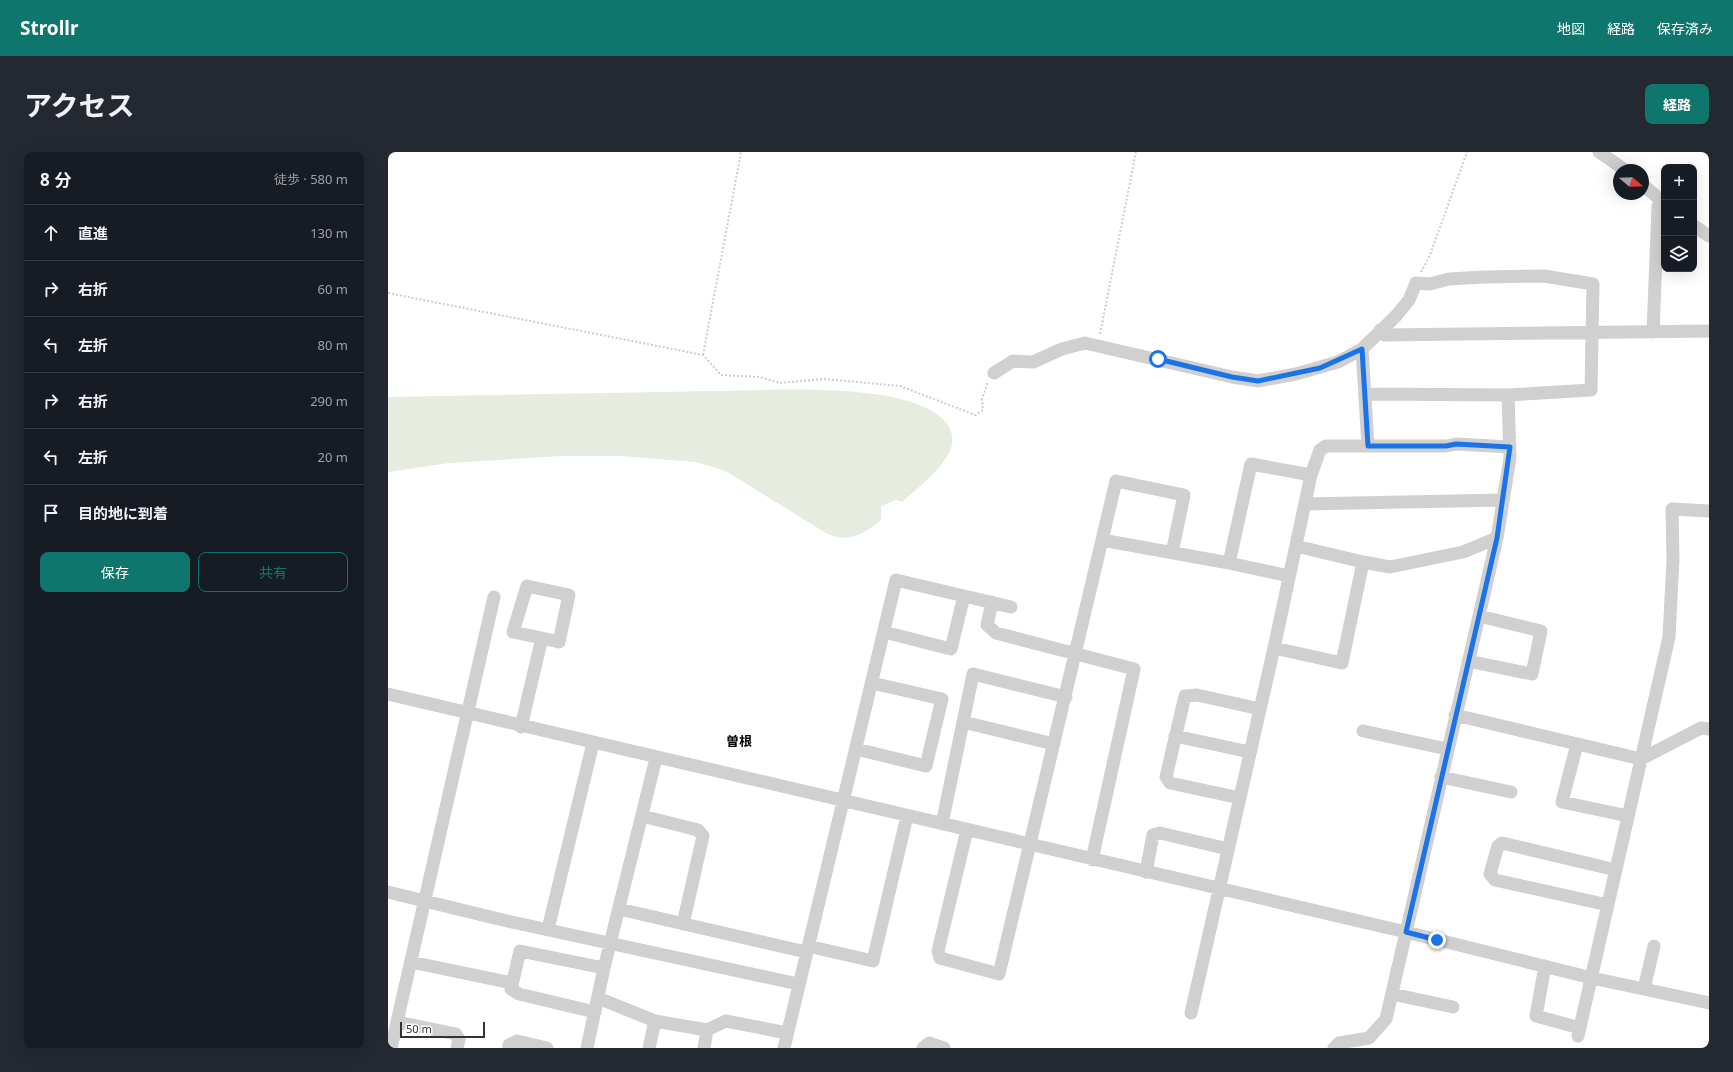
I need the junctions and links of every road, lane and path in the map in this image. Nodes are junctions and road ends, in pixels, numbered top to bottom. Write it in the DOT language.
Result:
graph roads {
  1 [pos="741,152"];
  2 [pos="1136,152"];
  3 [pos="1467,152"];
  4 [pos="1599,152"];
  5 [pos="1616,164"];
  6 [pos="1649,190"];
  7 [pos="1661,200"];
  8 [pos="1661,204"];
  9 [pos="1697,228"];
  10 [pos="1709,236"];
  11 [pos="1416,283"];
  12 [pos="388,294"];
  13 [pos="1380,330"];
  14 [pos="1709,331"];
  15 [pos="1653,332"];
  16 [pos="1593,334"];
  17 [pos="1098,345"];
  18 [pos="1362,349"];
  19 [pos="703,355"];
  20 [pos="994,373"];
  21 [pos="1365,394"];
  22 [pos="1508,395"];
  23 [pos="1368,446"];
  24 [pos="1510,447"];
  25 [pos="1311,475"];
  26 [pos="1503,500"];
  27 [pos="1305,504"];
  28 [pos="1709,511"];
  29 [pos="1497,538"];
  30 [pos="1102,540"];
  31 [pos="1296,546"];
  32 [pos="1172,553"];
  33 [pos="1363,562"];
  34 [pos="1229,563"];
  35 [pos="1289,576"];
  36 [pos="964,596"];
  37 [pos="494,598"];
  38 [pos="992,602"];
  39 [pos="1011,607"];
  40 [pos="1478,616"];
  41 [pos="884,632"];
  42 [pos="542,638"];
  43 [pos="1274,648"];
  44 [pos="1076,654"];
  45 [pos="1468,661"];
  46 [pos="872,683"];
  47 [pos="388,694"];
  48 [pos="1066,697"];
  49 [pos="1260,709"];
  50 [pos="469,715"];
  51 [pos="1455,715"];
  52 [pos="963,722"];
  53 [pos="521,727"];
  54 [pos="1709,729"];
  55 [pos="1363,731"];
  56 [pos="1175,736"];
  57 [pos="593,743"];
  58 [pos="1054,744"];
  59 [pos="1577,744"];
  60 [pos="856,749"];
  61 [pos="1447,749"];
  62 [pos="1250,752"];
  63 [pos="656,758"];
  64 [pos="1640,759"];
  65 [pos="1441,777"];
  66 [pos="1511,792"];
  67 [pos="1240,798"];
  68 [pos="844,801"];
  69 [pos="642,816"];
  70 [pos="908,816"];
  71 [pos="1628,816"];
  72 [pos="942,824"];
  73 [pos="967,830"];
  74 [pos="1029,844"];
  75 [pos="1228,849"];
  76 [pos="1092,860"];
  77 [pos="1616,870"];
  78 [pos="1146,872"];
  79 [pos="1219,888"];
  80 [pos="388,892"];
  81 [pos="425,901"];
  82 [pos="1608,906"];
  83 [pos="619,909"];
  84 [pos="683,924"];
  85 [pos="548,929"];
  86 [pos="1406,932"];
  87 [pos="610,942"];
  88 [pos="1654,946"];
  89 [pos="807,949"];
  90 [pos="411,962"];
  91 [pos="1544,966"];
  92 [pos="604,968"];
  93 [pos="1592,978"];
  94 [pos="512,983"];
  95 [pos="798,984"];
  96 [pos="1644,989"];
  97 [pos="1392,994"];
  98 [pos="598,998"];
  99 [pos="1709,1003"];
  100 [pos="1453,1007"];
  101 [pos="595,1012"];
  102 [pos="1190,1013"];
  103 [pos="655,1021"];
  104 [pos="397,1022"];
  105 [pos="707,1030"];
  106 [pos="787,1033"];
  107 [pos="391,1048"];
  108 [pos="457,1048"];
  109 [pos="509,1048"];
  110 [pos="547,1048"];
  111 [pos="587,1048"];
  112 [pos="649,1048"];
  113 [pos="704,1048"];
  114 [pos="784,1048"];
  115 [pos="923,1048"];
  116 [pos="944,1048"];
  117 [pos="1334,1048"];
  1 -- 19 [label="path"];
  2 -- 17 [label="path"];
  3 -- 11 [label="path"];
  4 -- 5 [label="street"];
  6 -- 7 [label="street"];
  8 -- 15 [label="street"];
  9 -- 10 [label="street"];
  11 -- 13 [label="street"];
  11 -- 16 [label="street"];
  12 -- 19 [label="path"];
  13 -- 16 [label="street"];
  13 -- 18 [label="street"];
  14 -- 15 [label="street"];
  15 -- 16 [label="street"];
  16 -- 22 [label="street"];
  17 -- 18 [label="street"];
  17 -- 20 [label="street"];
  18 -- 21 [label="street"];
  19 -- 20 [label="path"];
  21 -- 22 [label="street"];
  21 -- 23 [label="street"];
  22 -- 24 [label="street"];
  23 -- 24 [label="street"];
  23 -- 25 [label="street"];
  24 -- 26 [label="street"];
  25 -- 27 [label="street"];
  25 -- 34 [label="street"];
  26 -- 27 [label="street"];
  26 -- 29 [label="street"];
  27 -- 31 [label="street"];
  28 -- 64 [label="street"];
  29 -- 33 [label="street"];
  29 -- 40 [label="street"];
  30 -- 32 [label="street"];
  30 -- 32 [label="street"];
  30 -- 44 [label="street"];
  31 -- 33 [label="street"];
  31 -- 35 [label="street"];
  32 -- 34 [label="street"];
  33 -- 43 [label="street"];
  34 -- 35 [label="street"];
  35 -- 43 [label="street"];
  36 -- 38 [label="street"];
  36 -- 41 [label="street"];
  36 -- 41 [label="street"];
  37 -- 50 [label="street"];
  38 -- 39 [label="street"];
  38 -- 44 [label="street"];
  40 -- 45 [label="street"];
  40 -- 45 [label="street"];
  41 -- 46 [label="street"];
  42 -- 42 [label="street"];
  42 -- 53 [label="street"];
  43 -- 49 [label="street"];
  44 -- 48 [label="street"];
  44 -- 76 [label="street"];
  45 -- 51 [label="street"];
  46 -- 60 [label="street"];
  46 -- 60 [label="street"];
  47 -- 50 [label="street"];
  48 -- 52 [label="street"];
  48 -- 58 [label="street"];
  49 -- 56 [label="street"];
  49 -- 62 [label="street"];
  50 -- 53 [label="street"];
  50 -- 81 [label="street"];
  51 -- 59 [label="street"];
  51 -- 61 [label="street"];
  52 -- 58 [label="street"];
  52 -- 72 [label="street"];
  53 -- 57 [label="street"];
  54 -- 64 [label="street"];
  55 -- 61 [label="street"];
  56 -- 62 [label="street"];
  56 -- 67 [label="street"];
  57 -- 63 [label="street"];
  57 -- 85 [label="street"];
  58 -- 74 [label="street"];
  59 -- 64 [label="street"];
  59 -- 71 [label="street"];
  60 -- 68 [label="street"];
  61 -- 65 [label="street"];
  62 -- 67 [label="street"];
  63 -- 68 [label="street"];
  63 -- 69 [label="street"];
  64 -- 71 [label="street"];
  65 -- 66 [label="street"];
  65 -- 86 [label="street"];
  67 -- 75 [label="street"];
  68 -- 70 [label="street"];
  68 -- 89 [label="street"];
  69 -- 83 [label="street"];
  69 -- 84 [label="street"];
  70 -- 72 [label="street"];
  70 -- 89 [label="street"];
  71 -- 77 [label="street"];
  72 -- 73 [label="street"];
  73 -- 74 [label="street"];
  73 -- 74 [label="street"];
  74 -- 76 [label="street"];
  75 -- 78 [label="street"];
  75 -- 79 [label="street"];
  76 -- 78 [label="street"];
  77 -- 82 [label="street"];
  77 -- 82 [label="street"];
  78 -- 79 [label="street"];
  79 -- 86 [label="street"];
  79 -- 102 [label="street"];
  80 -- 81 [label="street"];
  81 -- 85 [label="street"];
  81 -- 90 [label="street"];
  82 -- 93 [label="street"];
  83 -- 84 [label="street"];
  83 -- 87 [label="street"];
  84 -- 89 [label="street"];
  85 -- 87 [label="street"];
  86 -- 91 [label="street"];
  86 -- 97 [label="street"];
  87 -- 92 [label="street"];
  87 -- 95 [label="street"];
  88 -- 96 [label="street"];
  89 -- 95 [label="street"];
  90 -- 94 [label="street"];
  90 -- 104 [label="street"];
  91 -- 93 [label="street"];
  91 -- 93 [label="street"];
  92 -- 94 [label="street"];
  92 -- 98 [label="street"];
  93 -- 96 [label="street"];
  94 -- 101 [label="street"];
  95 -- 106 [label="street"];
  96 -- 99 [label="street"];
  97 -- 100 [label="street"];
  97 -- 117 [label="street"];
  98 -- 101 [label="street"];
  98 -- 103 [label="street"];
  101 -- 111 [label="street"];
  103 -- 105 [label="street"];
  103 -- 112 [label="street"];
  104 -- 107 [label="street"];
  104 -- 108 [label="street"];
  105 -- 106 [label="street"];
  105 -- 113 [label="street"];
  106 -- 114 [label="street"];
  109 -- 110 [label="street"];
  115 -- 116 [label="street"];
}
